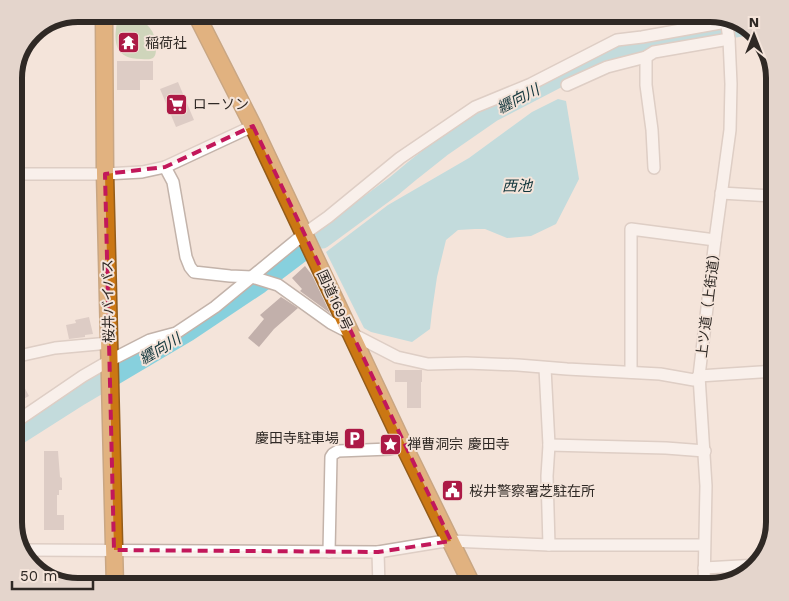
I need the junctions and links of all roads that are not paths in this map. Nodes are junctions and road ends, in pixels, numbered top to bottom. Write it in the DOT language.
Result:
graph roads {
  1 [pos="104,22"];
  2 [pos="200,22"];
  3 [pos="719,23"];
  4 [pos="726,25"];
  5 [pos="729,38"];
  6 [pos="646,57"];
  7 [pos="567,85"];
  8 [pos="253,126"];
  9 [pos="165,167"];
  10 [pos="654,168"];
  11 [pos="23,174"];
  12 [pos="105,174"];
  13 [pos="721,193"];
  14 [pos="766,196"];
  15 [pos="304,234"];
  16 [pos="715,240"];
  17 [pos="254,278"];
  18 [pos="351,334"];
  19 [pos="109,343"];
  20 [pos="23,355"];
  21 [pos="109,366"];
  22 [pos="545,368"];
  23 [pos="631,372"];
  24 [pos="766,372"];
  25 [pos="699,376"];
  26 [pos="23,417"];
  27 [pos="549,445"];
  28 [pos="404,446"];
  29 [pos="705,451"];
  30 [pos="451,541"];
  31 [pos="549,545"];
  32 [pos="704,545"];
  33 [pos="30,550"];
  34 [pos="114,550"];
  35 [pos="329,552"];
  36 [pos="378,552"];
  37 [pos="746,566"];
  38 [pos="704,568"];
  39 [pos="115,578"];
  40 [pos="379,578"];
  41 [pos="469,578"];
  42 [pos="704,578"];
  1 -- 12 [label="highway, 桜井バイパス"];
  2 -- 8 [label="highway, 国道169号"];
  3 -- 15 [label="street"];
  4 -- 5 [label="street, 上ツ道（上街道）"];
  5 -- 6 [label="street"];
  5 -- 13 [label="street, 上ツ道（上街道）"];
  6 -- 7 [label="street"];
  6 -- 10 [label="street"];
  8 -- 9 [label="street"];
  8 -- 15 [label="highway, 国道169号"];
  9 -- 12 [label="street"];
  9 -- 17 [label="street"];
  11 -- 12 [label="street"];
  12 -- 19 [label="highway, 桜井バイパス"];
  13 -- 14 [label="street"];
  13 -- 16 [label="street, 上ツ道（上街道）"];
  15 -- 17 [label="street"];
  15 -- 18 [label="highway, 国道169号"];
  16 -- 23 [label="street"];
  16 -- 25 [label="street, 上ツ道（上街道）"];
  17 -- 18 [label="street"];
  17 -- 21 [label="street"];
  18 -- 22 [label="street"];
  18 -- 28 [label="highway, 国道169号"];
  19 -- 20 [label="street"];
  19 -- 21 [label="highway, 桜井バイパス"];
  21 -- 26 [label="street"];
  21 -- 34 [label="highway, 桜井バイパス"];
  22 -- 23 [label="street"];
  22 -- 27 [label="street"];
  23 -- 25 [label="street"];
  24 -- 25 [label="street"];
  25 -- 29 [label="street, 上ツ道（上街道）"];
  27 -- 29 [label="street"];
  27 -- 31 [label="street"];
  28 -- 30 [label="highway, 国道169号"];
  28 -- 35 [label="street"];
  29 -- 32 [label="street, 上ツ道（上街道）"];
  30 -- 31 [label="street"];
  30 -- 36 [label="street"];
  30 -- 41 [label="highway, 国道169号"];
  31 -- 32 [label="street"];
  32 -- 38 [label="street, 上ツ道（上街道）"];
  33 -- 34 [label="street"];
  34 -- 35 [label="street"];
  34 -- 39 [label="highway, 桜井バイパス"];
  35 -- 36 [label="street"];
  36 -- 40 [label="street"];
  37 -- 38 [label="street"];
  38 -- 42 [label="street, 上ツ道（上街道）"];
}
